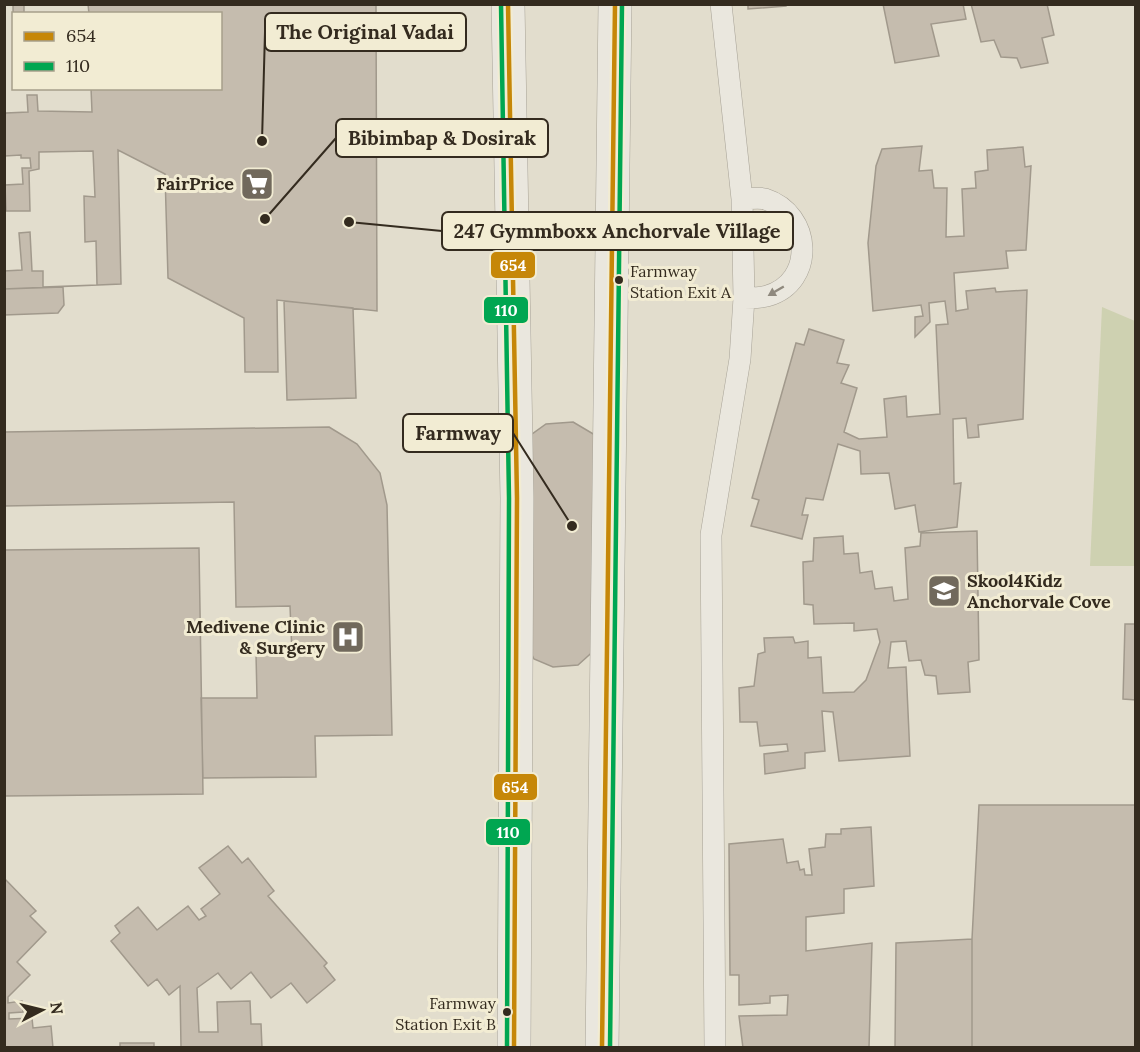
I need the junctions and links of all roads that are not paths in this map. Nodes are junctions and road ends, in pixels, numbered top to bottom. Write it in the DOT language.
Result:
graph roads {
  1 [pos="508,4"];
  2 [pos="615,4"];
  3 [pos="721,4"];
  4 [pos="742,199"];
  5 [pos="744,298"];
  6 [pos="514,1047"];
  7 [pos="602,1047"];
  8 [pos="715,1047"];
  1 -- 6 [label="street"];
  2 -- 7 [label="street"];
  3 -- 4 [label="lane"];
  4 -- 5 [label="lane"];
  4 -- 5 [label="lane, one-way"];
  5 -- 8 [label="lane"];
}
